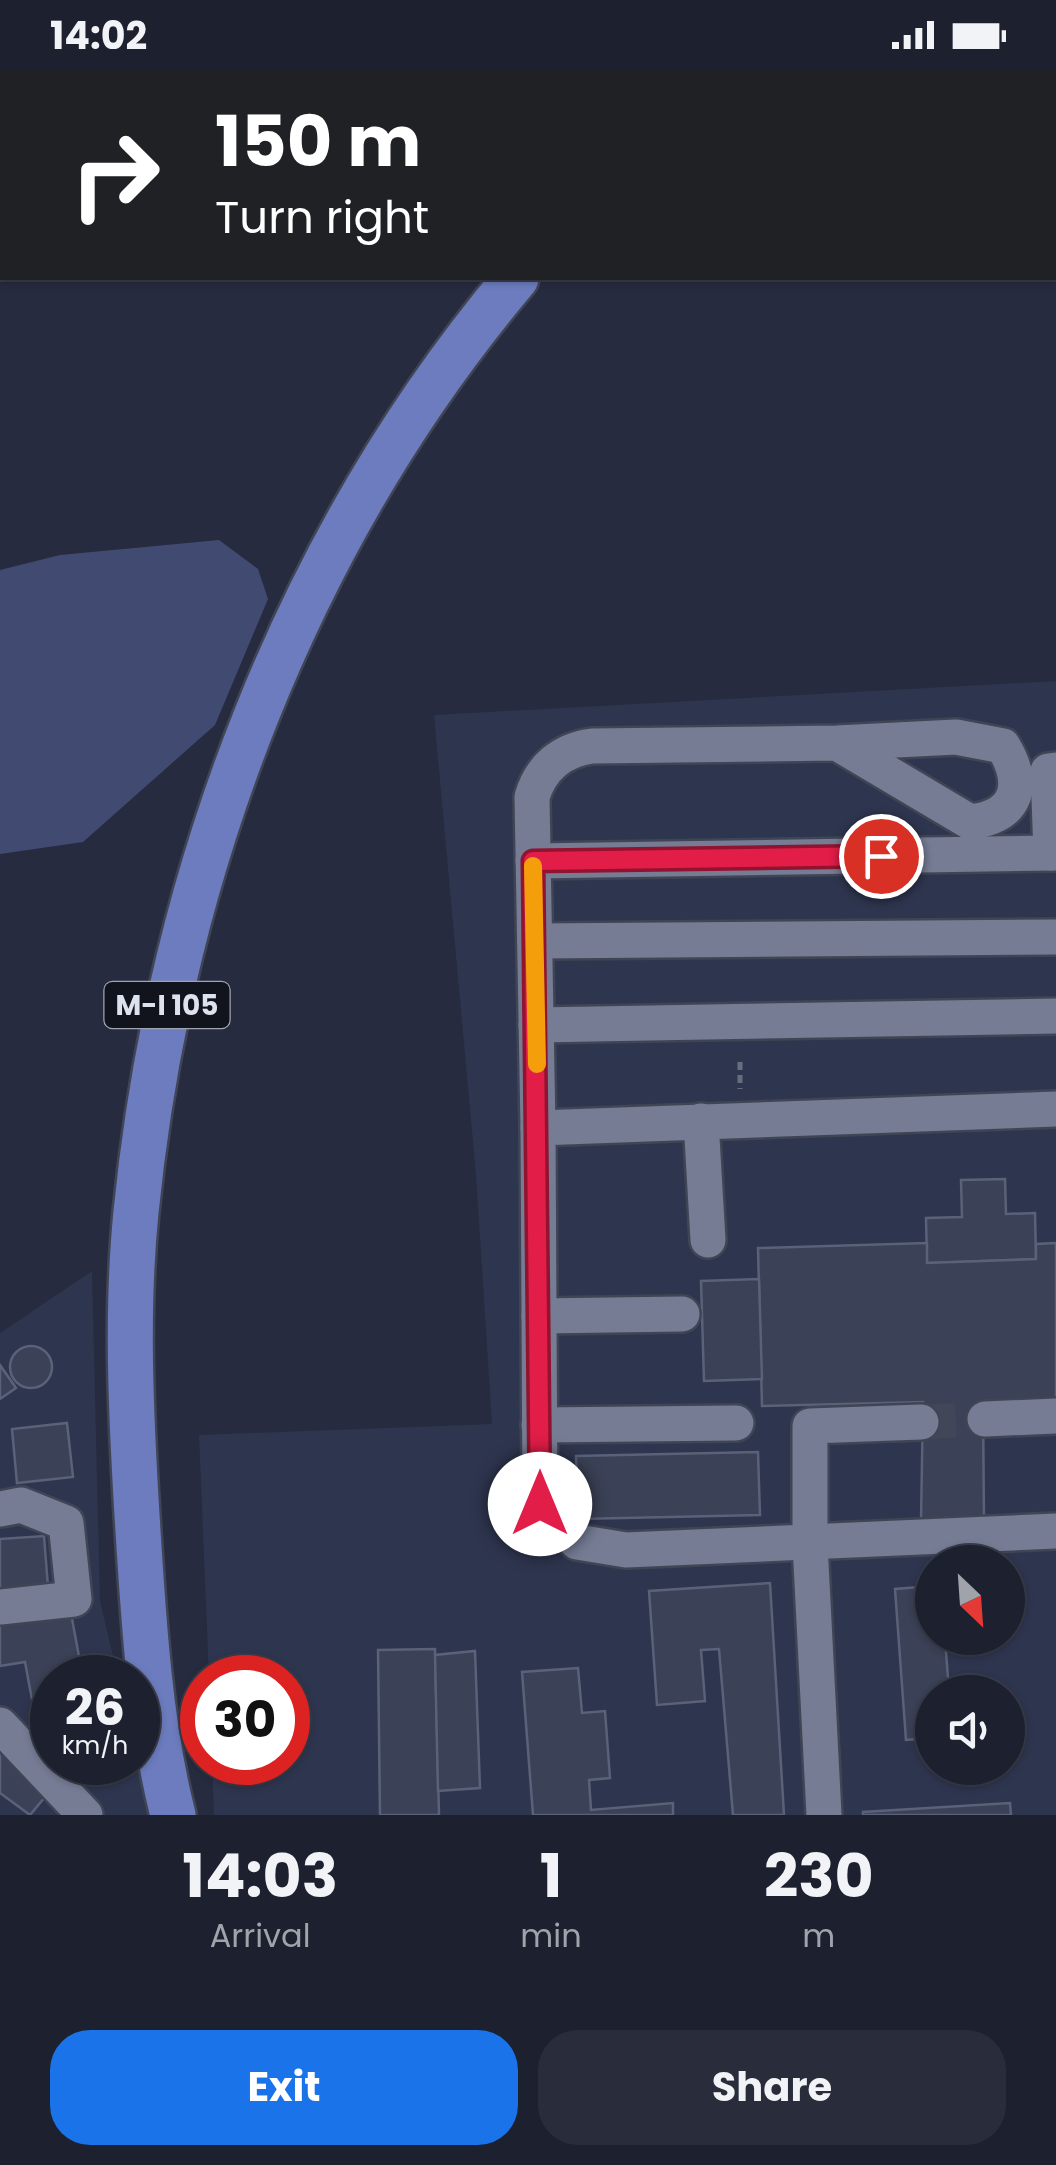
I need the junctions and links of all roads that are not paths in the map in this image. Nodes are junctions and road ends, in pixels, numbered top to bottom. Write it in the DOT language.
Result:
graph roads {
  1 [pos="514,280"];
  2 [pos="837,743"];
  3 [pos="1056,770"];
  4 [pos="1054,853"];
  5 [pos="533,861"];
  6 [pos="1056,936"];
  7 [pos="535,941"];
  8 [pos="1056,1016"];
  9 [pos="536,1025"];
  10 [pos="1056,1109"];
  11 [pos="702,1121"];
  12 [pos="538,1128"];
  13 [pos="708,1240"];
  14 [pos="682,1314"];
  15 [pos="539,1316"];
  16 [pos="1056,1416"];
  17 [pos="985,1419"];
  18 [pos="922,1422"];
  19 [pos="736,1423"];
  20 [pos="539,1425"];
  21 [pos="0,1509"];
  22 [pos="1056,1531"];
  23 [pos="810,1544"];
  24 [pos="0,1607"];
  25 [pos="0,1725"];
  26 [pos="84,1815"];
  27 [pos="174,1815"];
  28 [pos="824,1815"];
  1 -- 27 [label="main road, M-I 105"];
  2 -- 5 [label="street"];
  3 -- 4 [label="street"];
  4 -- 5 [label="street"];
  5 -- 7 [label="street"];
  6 -- 7 [label="street"];
  7 -- 9 [label="street"];
  8 -- 9 [label="street"];
  9 -- 12 [label="street"];
  10 -- 11 [label="street"];
  11 -- 12 [label="street"];
  11 -- 13 [label="street"];
  12 -- 15 [label="street"];
  14 -- 15 [label="street"];
  15 -- 20 [label="street"];
  16 -- 17 [label="street"];
  18 -- 23 [label="street"];
  19 -- 20 [label="street"];
  20 -- 23 [label="street"];
  21 -- 24 [label="street"];
  22 -- 23 [label="street"];
  23 -- 28 [label="street"];
  25 -- 26 [label="street"];
}
